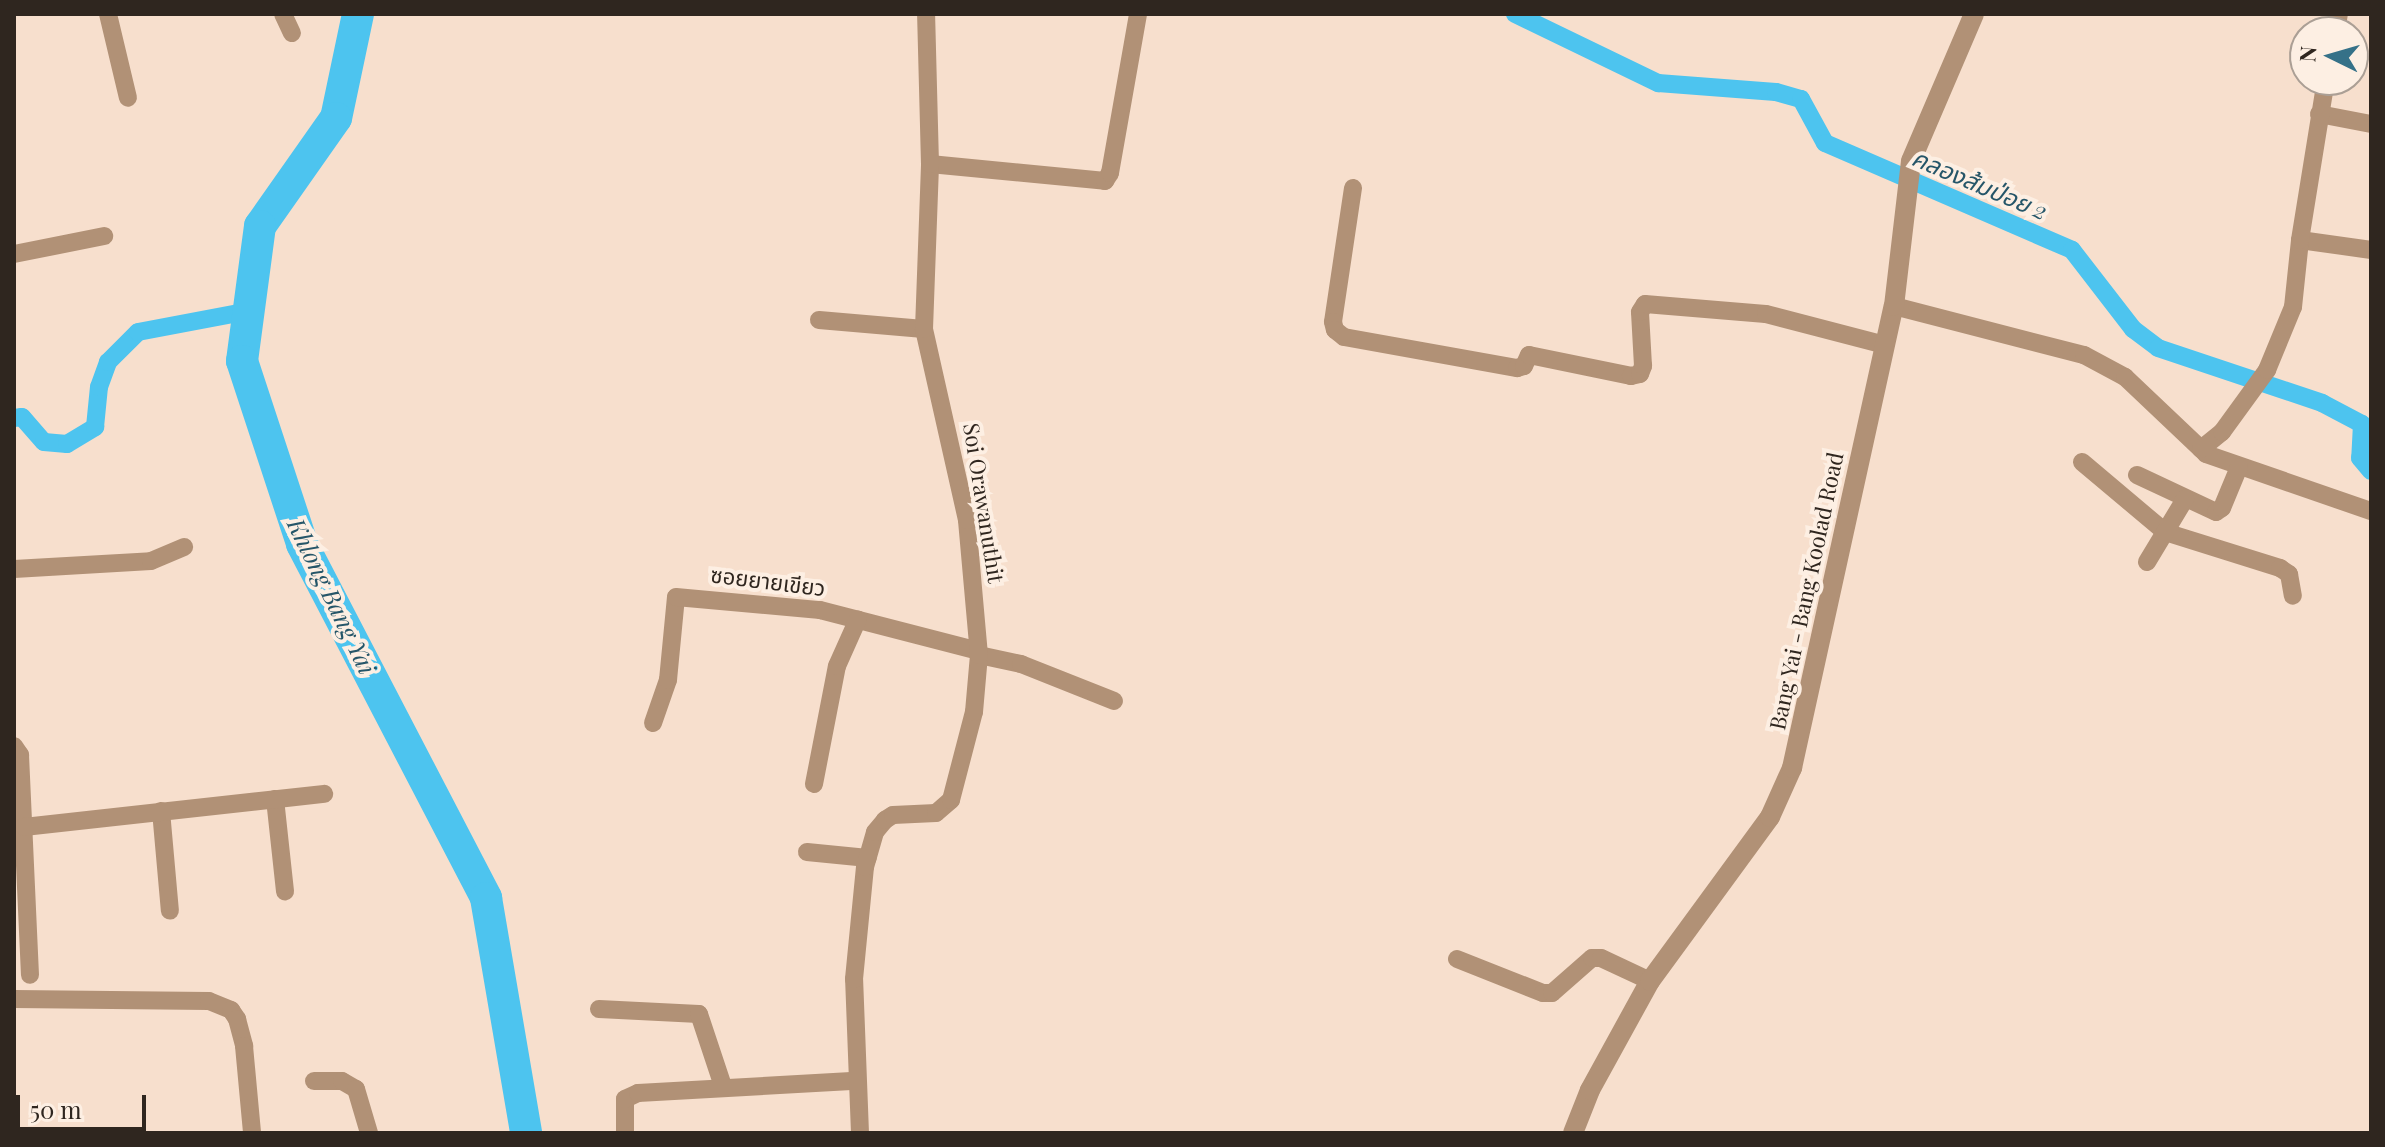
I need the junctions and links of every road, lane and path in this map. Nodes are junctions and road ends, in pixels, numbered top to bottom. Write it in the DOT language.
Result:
graph roads {
  1 [pos="108,14"];
  2 [pos="283,14"];
  3 [pos="926,14"];
  4 [pos="1138,14"];
  5 [pos="1974,14"];
  6 [pos="292,33"];
  7 [pos="2323,96"];
  8 [pos="128,98"];
  9 [pos="2319,114"];
  10 [pos="2371,124"];
  11 [pos="930,164"];
  12 [pos="1353,188"];
  13 [pos="104,236"];
  14 [pos="2300,240"];
  15 [pos="2371,250"];
  16 [pos="14,254"];
  17 [pos="1894,306"];
  18 [pos="819,320"];
  19 [pos="924,329"];
  20 [pos="1885,345"];
  21 [pos="2201,449"];
  22 [pos="2082,462"];
  23 [pos="2239,467"];
  24 [pos="2137,475"];
  25 [pos="2185,499"];
  26 [pos="2371,511"];
  27 [pos="2165,532"];
  28 [pos="184,547"];
  29 [pos="2147,562"];
  30 [pos="14,569"];
  31 [pos="2293,596"];
  32 [pos="858,619"];
  33 [pos="979,653"];
  34 [pos="1114,701"];
  35 [pos="653,723"];
  36 [pos="14,746"];
  37 [pos="814,784"];
  38 [pos="324,794"];
  39 [pos="275,799"];
  40 [pos="161,811"];
  41 [pos="24,827"];
  42 [pos="807,852"];
  43 [pos="868,858"];
  44 [pos="285,891"];
  45 [pos="170,911"];
  46 [pos="1457,959"];
  47 [pos="30,975"];
  48 [pos="1650,981"];
  49 [pos="14,999"];
  50 [pos="599,1009"];
  51 [pos="314,1081"];
  52 [pos="856,1081"];
  53 [pos="723,1086"];
  54 [pos="252,1133"];
  55 [pos="369,1133"];
  56 [pos="625,1133"];
  57 [pos="860,1133"];
  58 [pos="1573,1133"];
  1 -- 8 [label="street"];
  2 -- 6 [label="street"];
  3 -- 11 [label="street, Soi Orawanuthit"];
  4 -- 11 [label="street"];
  5 -- 17 [label="street, Bang Yai - Bang Koolad Road"];
  7 -- 9 [label="street"];
  9 -- 10 [label="street"];
  9 -- 14 [label="street"];
  11 -- 19 [label="street, Soi Orawanuthit"];
  12 -- 20 [label="street"];
  13 -- 16 [label="street"];
  14 -- 15 [label="street"];
  14 -- 21 [label="street"];
  17 -- 20 [label="street, Bang Yai - Bang Koolad Road"];
  17 -- 21 [label="street"];
  18 -- 19 [label="street"];
  19 -- 33 [label="street, Soi Orawanuthit"];
  20 -- 48 [label="street, Bang Yai - Bang Koolad Road"];
  21 -- 23 [label="street"];
  22 -- 27 [label="street"];
  23 -- 25 [label="street"];
  23 -- 26 [label="street"];
  24 -- 25 [label="street"];
  25 -- 27 [label="street"];
  27 -- 29 [label="street"];
  27 -- 31 [label="street"];
  28 -- 30 [label="street"];
  32 -- 33 [label="street, ซอยยายเขียว"];
  32 -- 35 [label="street, ซอยยายเขียว"];
  32 -- 37 [label="street"];
  33 -- 34 [label="street, ซอยยายเขียว"];
  33 -- 43 [label="street, Soi Orawanuthit"];
  36 -- 41 [label="street"];
  38 -- 39 [label="street"];
  39 -- 40 [label="street"];
  39 -- 44 [label="street"];
  40 -- 41 [label="street"];
  40 -- 45 [label="street"];
  41 -- 47 [label="street"];
  42 -- 43 [label="street"];
  43 -- 52 [label="street, Soi Orawanuthit"];
  46 -- 48 [label="street"];
  48 -- 58 [label="street, Bang Yai - Bang Koolad Road"];
  49 -- 54 [label="street"];
  50 -- 53 [label="street"];
  51 -- 55 [label="street"];
  52 -- 53 [label="street"];
  52 -- 57 [label="street, Soi Orawanuthit"];
  53 -- 56 [label="street"];
}
